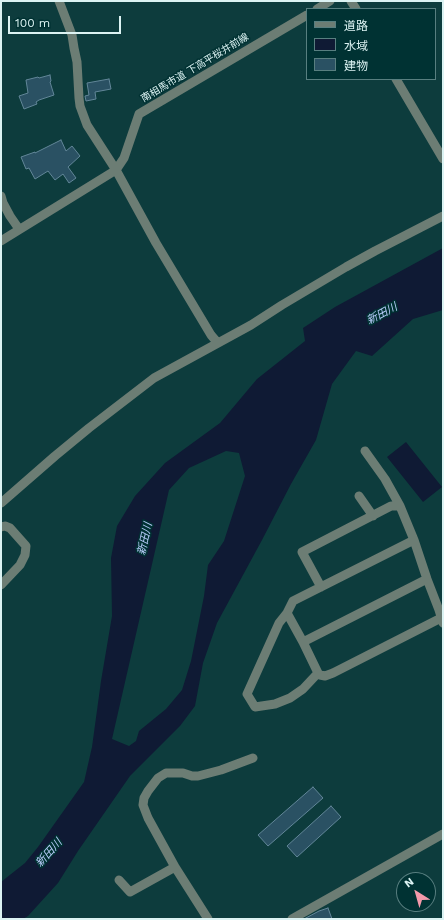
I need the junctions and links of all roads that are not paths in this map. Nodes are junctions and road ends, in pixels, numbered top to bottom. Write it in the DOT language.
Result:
graph roads {
  1 [pos="59,1"];
  2 [pos="330,1"];
  3 [pos="319,8"];
  4 [pos="306,16"];
  5 [pos="397,80"];
  6 [pos="443,160"];
  7 [pos="116,170"];
  8 [pos="1,196"];
  9 [pos="443,216"];
  10 [pos="19,229"];
  11 [pos="1,240"];
  12 [pos="217,342"];
  13 [pos="365,451"];
  14 [pos="359,496"];
  15 [pos="1,503"];
  16 [pos="400,506"];
  17 [pos="372,516"];
  18 [pos="1,527"];
  19 [pos="414,540"];
  20 [pos="427,579"];
  21 [pos="1,585"];
  22 [pos="321,587"];
  23 [pos="286,613"];
  24 [pos="442,620"];
  25 [pos="303,642"];
  26 [pos="318,673"];
  27 [pos="253,758"];
  28 [pos="443,834"];
  29 [pos="176,867"];
  30 [pos="119,880"];
  31 [pos="208,919"];
  32 [pos="292,919"];
  1 -- 7 [label="street"];
  2 -- 3 [label="street"];
  4 -- 7 [label="street, 南相馬市道 下高平桜井前線"];
  5 -- 6 [label="street"];
  7 -- 10 [label="street, 南相馬市道 下高平桜井前線"];
  7 -- 12 [label="street"];
  8 -- 10 [label="street"];
  9 -- 12 [label="street"];
  10 -- 11 [label="street, 南相馬市道 下高平桜井前線"];
  12 -- 15 [label="street"];
  13 -- 16 [label="street"];
  14 -- 17 [label="street"];
  16 -- 17 [label="street"];
  16 -- 19 [label="street"];
  17 -- 22 [label="street"];
  18 -- 21 [label="street"];
  19 -- 20 [label="street"];
  19 -- 22 [label="street"];
  20 -- 24 [label="street"];
  20 -- 25 [label="street"];
  22 -- 23 [label="street"];
  23 -- 25 [label="street"];
  23 -- 26 [label="street"];
  24 -- 26 [label="street"];
  25 -- 26 [label="street"];
  27 -- 29 [label="street"];
  28 -- 32 [label="street"];
  29 -- 30 [label="street"];
  29 -- 31 [label="street"];
}
